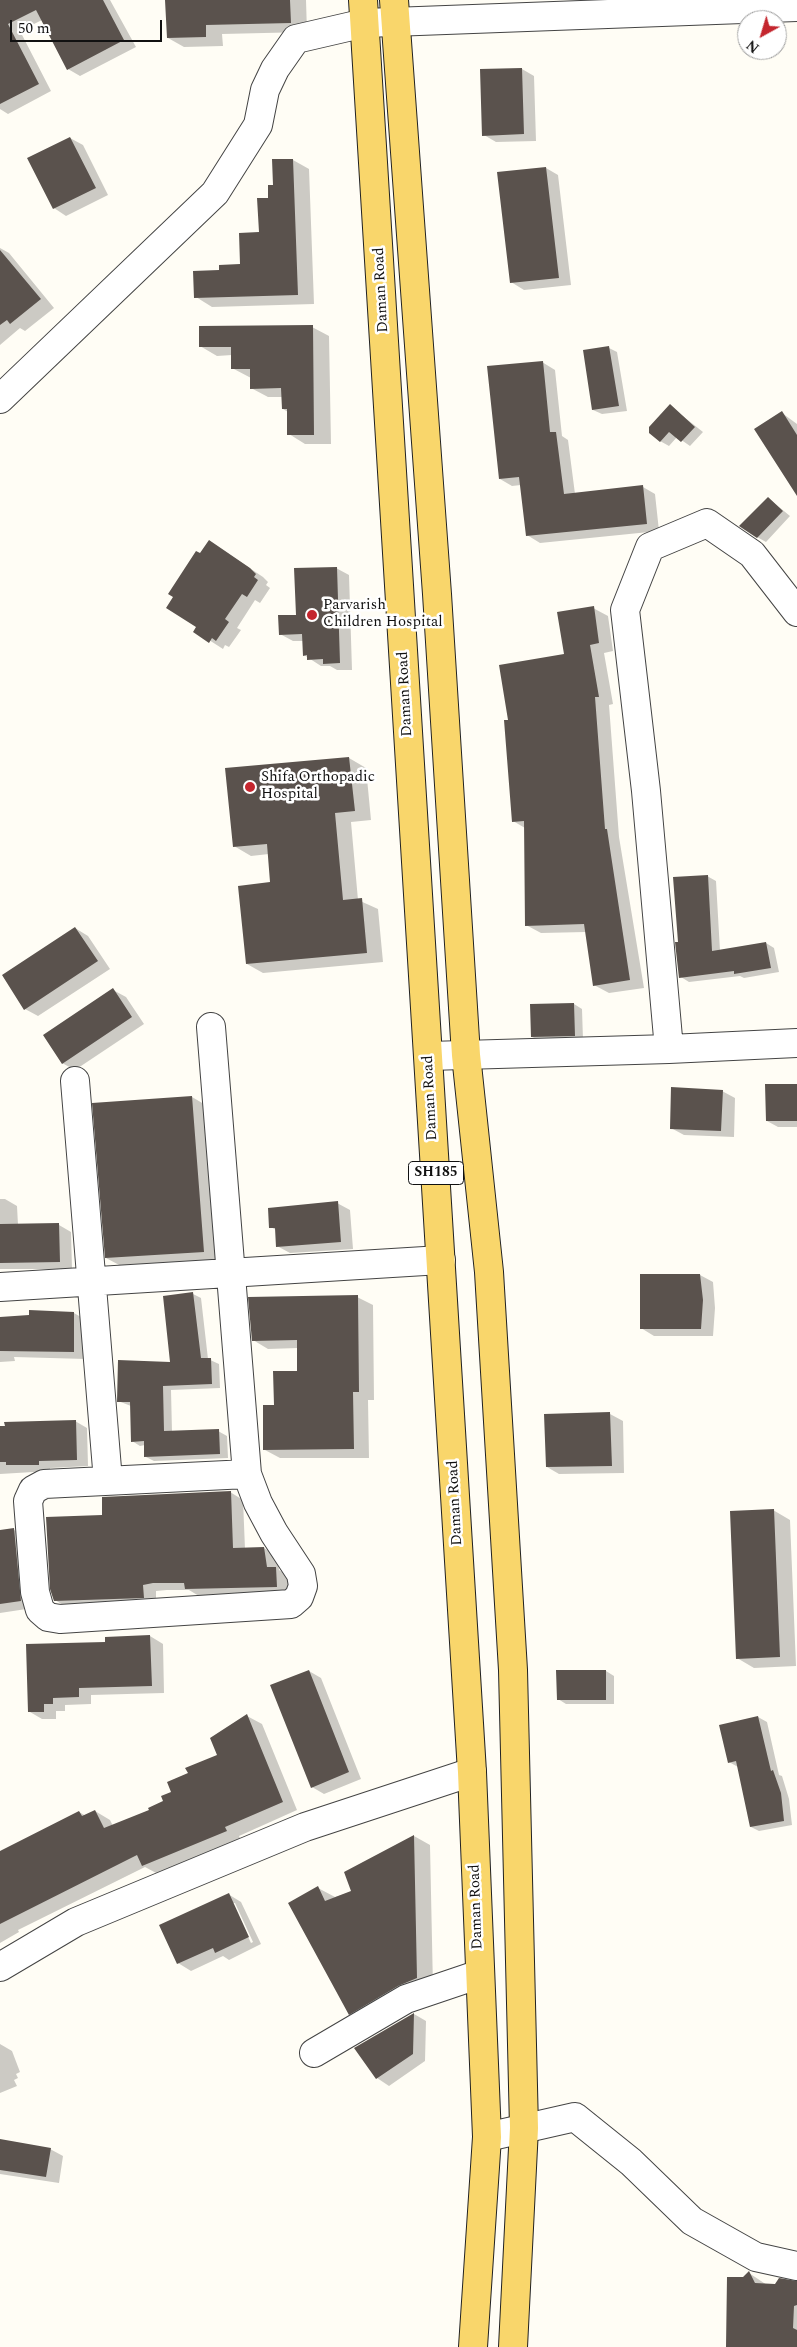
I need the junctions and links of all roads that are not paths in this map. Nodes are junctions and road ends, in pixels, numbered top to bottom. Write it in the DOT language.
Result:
graph roads {
  1 [pos="797,7"];
  2 [pos="395,11"];
  3 [pos="364,12"];
  4 [pos="0,399"];
  5 [pos="797,612"];
  6 [pos="211,1027"];
  7 [pos="797,1043"];
  8 [pos="669,1049"];
  9 [pos="466,1055"];
  10 [pos="429,1056"];
  11 [pos="75,1081"];
  12 [pos="441,1260"];
  13 [pos="230,1273"];
  14 [pos="92,1282"];
  15 [pos="0,1287"];
  16 [pos="247,1474"];
  17 [pos="108,1481"];
  18 [pos="472,1772"];
  19 [pos="0,1967"];
  20 [pos="480,1974"];
  21 [pos="314,2053"];
  22 [pos="524,2128"];
  23 [pos="487,2137"];
  24 [pos="797,2266"];
  25 [pos="473,2347"];
  26 [pos="513,2347"];
  1 -- 2 [label="street"];
  2 -- 3 [label="street"];
  2 -- 9 [label="main road"];
  3 -- 4 [label="street"];
  3 -- 10 [label="main road, Daman Road / SH185"];
  5 -- 8 [label="street"];
  6 -- 13 [label="street"];
  7 -- 8 [label="street"];
  8 -- 9 [label="street"];
  9 -- 10 [label="street"];
  9 -- 22 [label="main road"];
  10 -- 12 [label="main road, Daman Road / SH185"];
  11 -- 14 [label="street"];
  12 -- 13 [label="street"];
  12 -- 18 [label="main road, Daman Road / SH185"];
  13 -- 14 [label="street"];
  13 -- 16 [label="street"];
  14 -- 15 [label="street"];
  14 -- 17 [label="street"];
  16 -- 17 [label="street"];
  16 -- 17 [label="street"];
  18 -- 19 [label="street"];
  18 -- 20 [label="main road, Daman Road / SH185"];
  20 -- 21 [label="street"];
  20 -- 23 [label="main road, Daman Road / SH185"];
  22 -- 23 [label="street"];
  22 -- 24 [label="street"];
  22 -- 26 [label="main road"];
  23 -- 25 [label="main road, Daman Road / SH185"];
}
